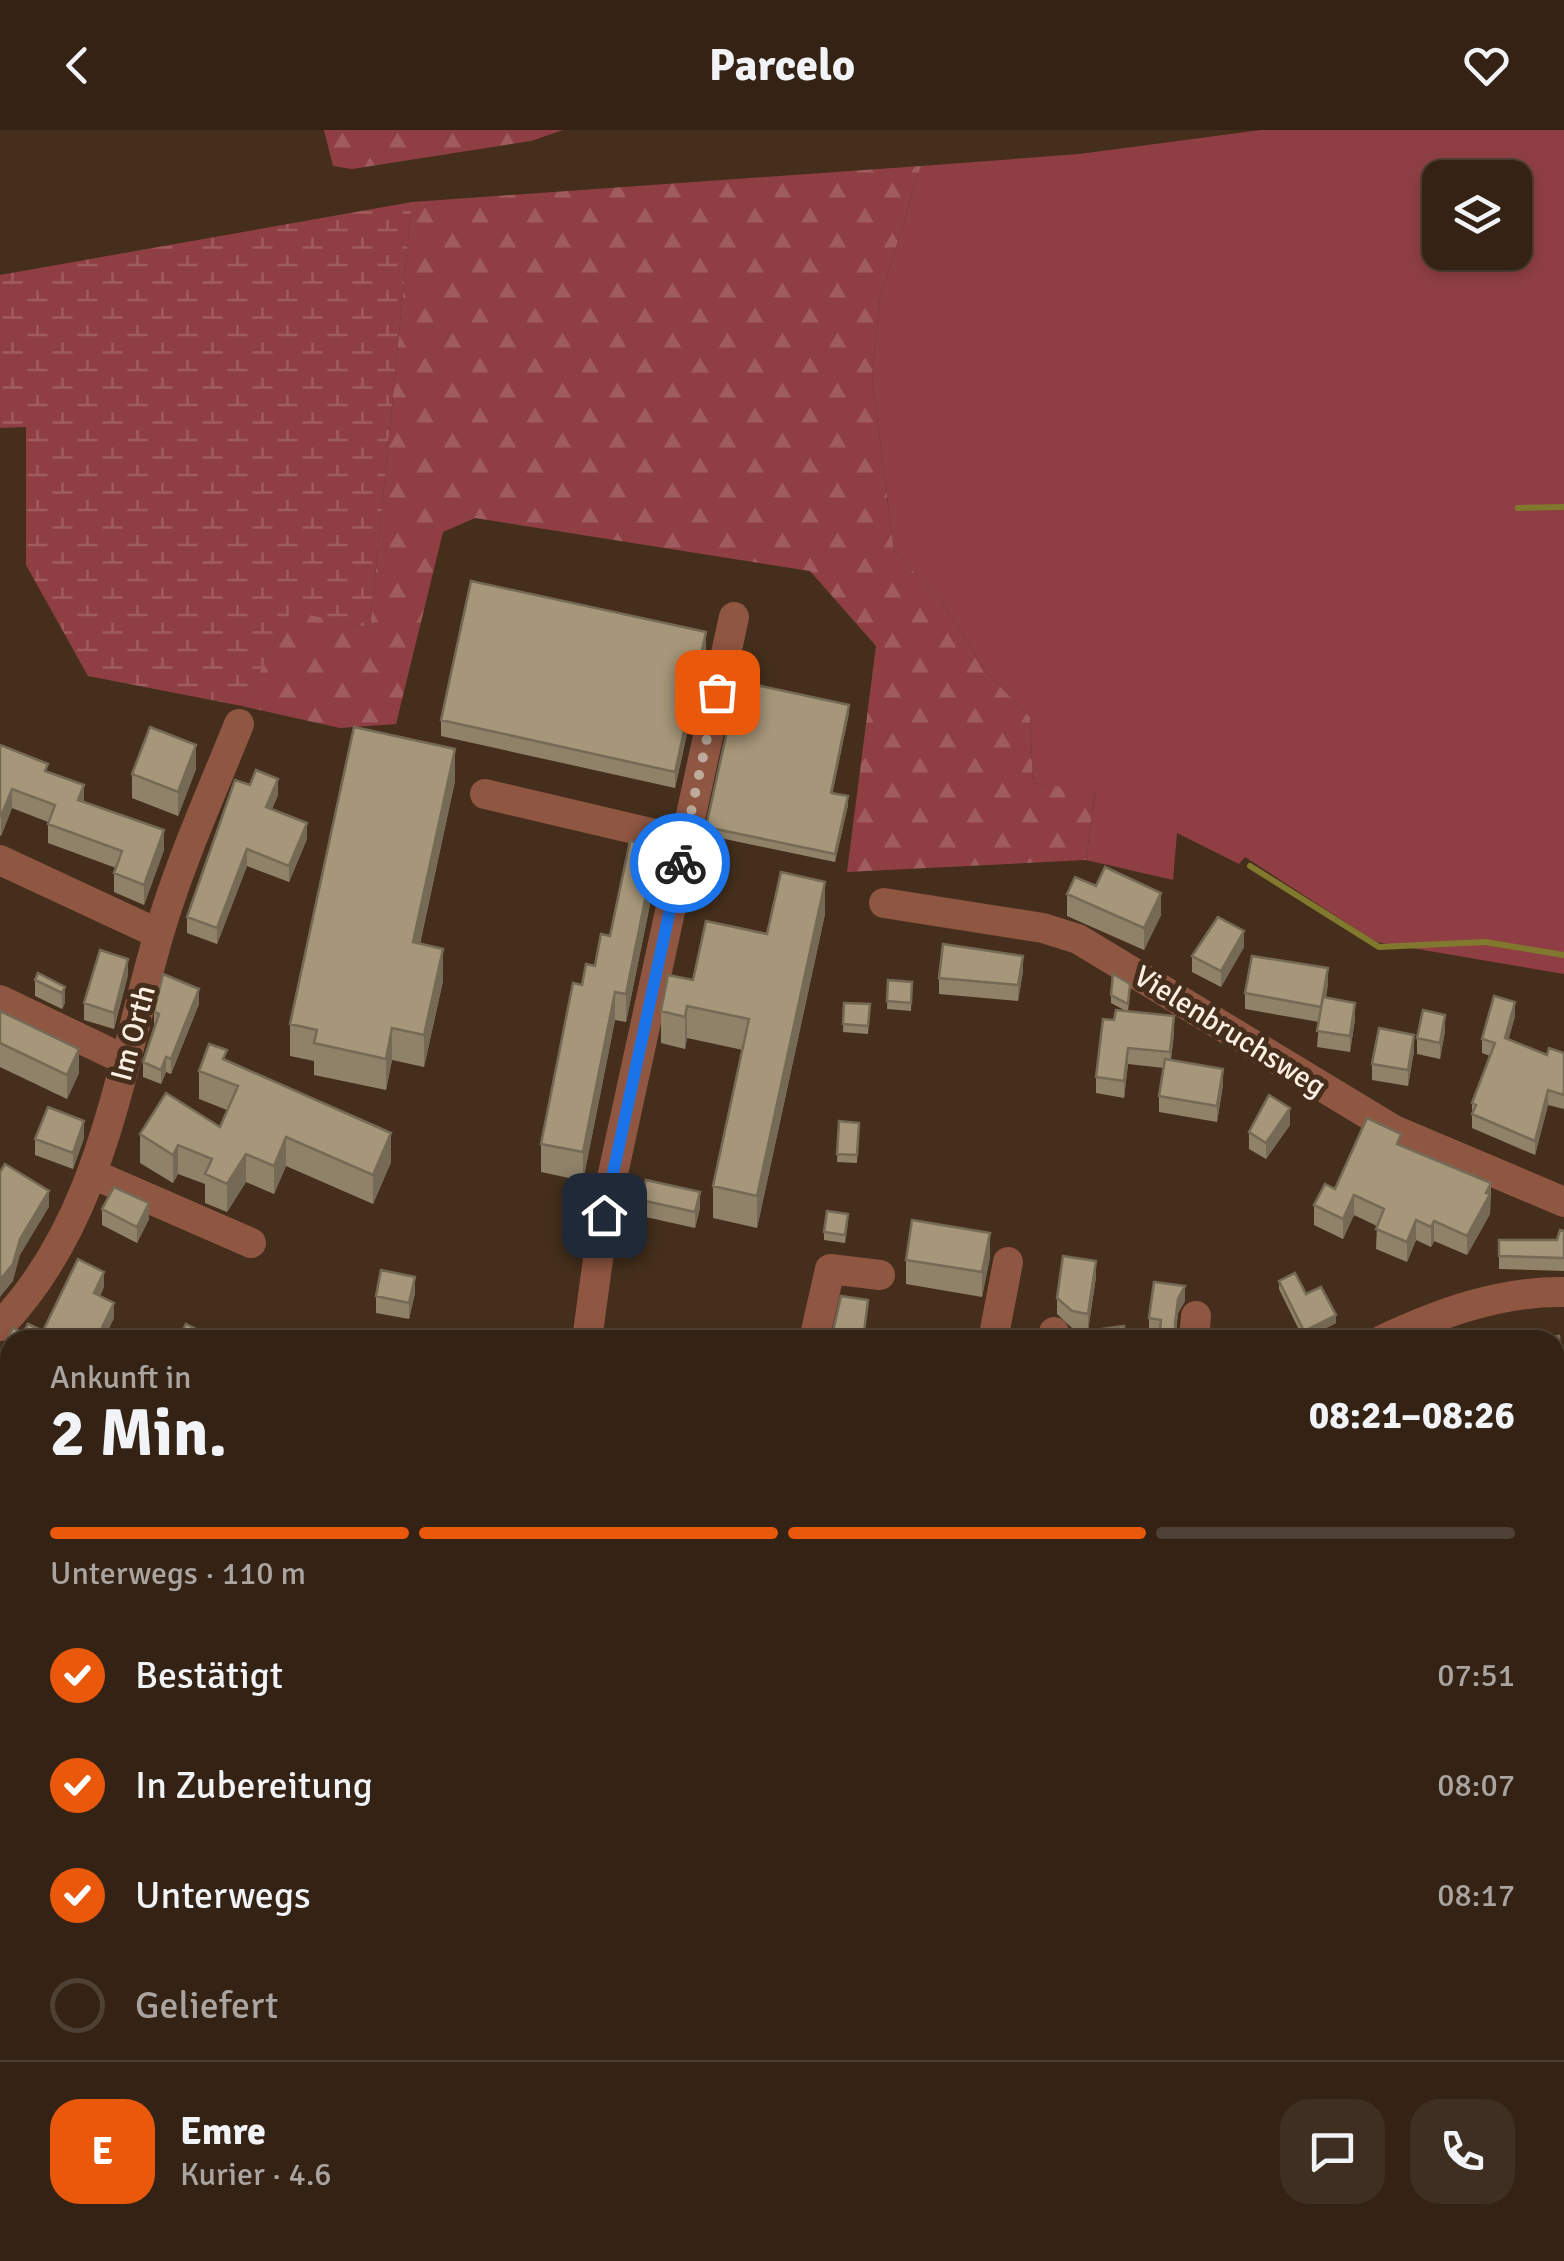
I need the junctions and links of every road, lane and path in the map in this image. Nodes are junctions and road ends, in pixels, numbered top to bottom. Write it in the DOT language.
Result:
graph roads {
  1 [pos="734,618"];
  2 [pos="239,724"];
  3 [pos="485,794"];
  4 [pos="685,841"];
  5 [pos="0,860"];
  6 [pos="884,903"];
  7 [pos="159,934"];
  8 [pos="0,1000"];
  9 [pos="126,1060"];
  10 [pos="94,1174"];
  11 [pos="1564,1202"];
  12 [pos="251,1243"];
  13 [pos="1008,1262"];
  14 [pos="880,1275"];
  15 [pos="1564,1292"];
  16 [pos="0,1326"];
  17 [pos="587,1330"];
  18 [pos="816,1330"];
  19 [pos="995,1330"];
  20 [pos="1404,1330"];
  1 -- 4 [label="street"];
  2 -- 7 [label="street, Im Orth"];
  3 -- 4 [label="street"];
  4 -- 17 [label="street"];
  5 -- 7 [label="street"];
  6 -- 11 [label="street, Vielenbruchsweg"];
  7 -- 9 [label="street, Im Orth"];
  8 -- 9 [label="street"];
  9 -- 10 [label="street, Im Orth"];
  10 -- 12 [label="street"];
  10 -- 16 [label="street, Im Orth"];
  13 -- 19 [label="street"];
  14 -- 18 [label="street"];
  15 -- 20 [label="street"];
}
